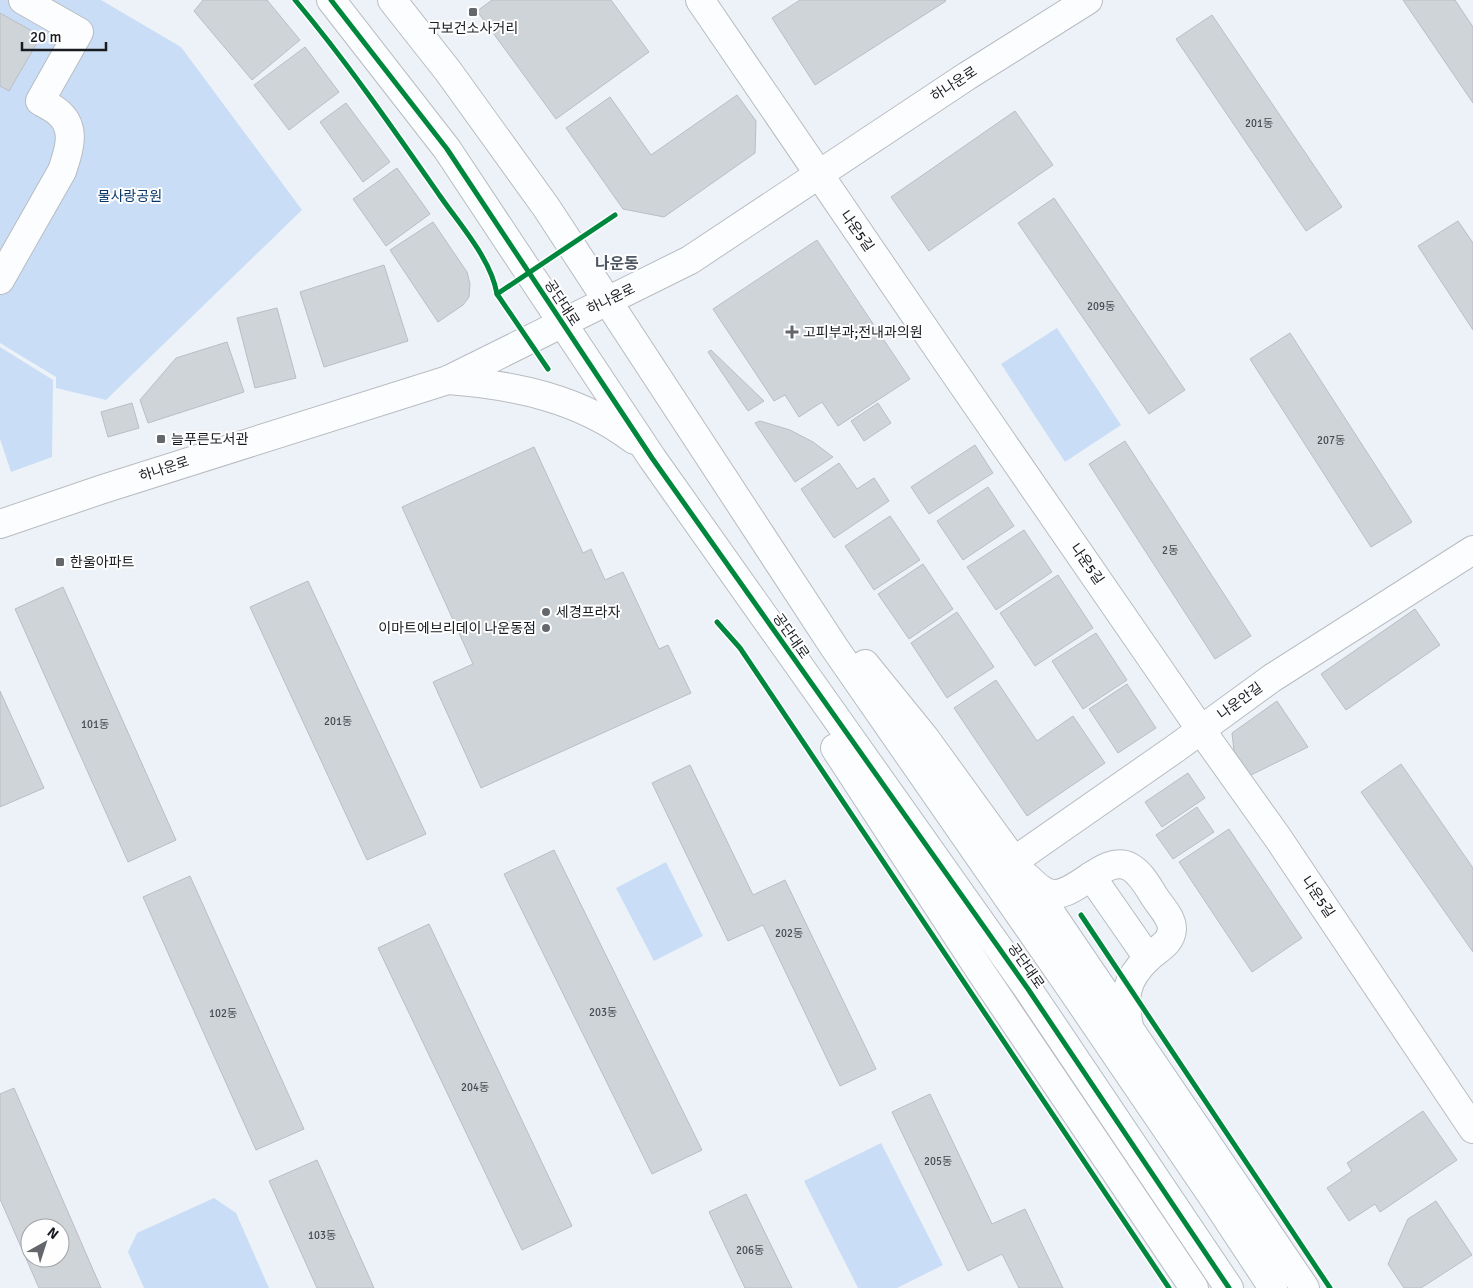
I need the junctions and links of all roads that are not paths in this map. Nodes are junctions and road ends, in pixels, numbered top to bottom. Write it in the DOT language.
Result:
graph roads {
  1 [pos="23,0"];
  2 [pos="331,0"];
  3 [pos="392,0"];
  4 [pos="700,0"];
  5 [pos="1088,0"];
  6 [pos="818,176"];
  7 [pos="0,280"];
  8 [pos="608,300"];
  9 [pos="562,323"];
  10 [pos="448,380"];
  11 [pos="652,458"];
  12 [pos="742,508"];
  13 [pos="0,524"];
  14 [pos="1473,550"];
  15 [pos="1201,730"];
  16 [pos="1019,868"];
  17 [pos="1091,876"];
  18 [pos="1148,958"];
  19 [pos="1129,1029"];
  20 [pos="1473,1129"];
  21 [pos="1194,1288"];
  22 [pos="1229,1288"];
  23 [pos="1273,1288"];
  24 [pos="1305,1288"];
  1 -- 7 [label="street"];
  2 -- 9 [label="street, 공단대로"];
  3 -- 8 [label="street, 공단대로"];
  4 -- 6 [label="street, 나운5길"];
  5 -- 6 [label="street, 하나운로"];
  6 -- 8 [label="street, 하나운로"];
  6 -- 15 [label="street, 나운5길"];
  8 -- 9 [label="street, 하나운로"];
  8 -- 12 [label="street, 공단대로"];
  9 -- 10 [label="street, 하나운로"];
  9 -- 11 [label="street, 공단대로"];
  10 -- 11 [label="street"];
  10 -- 13 [label="street, 하나운로"];
  11 -- 21 [label="street"];
  11 -- 22 [label="street, 공단대로"];
  12 -- 16 [label="street"];
  12 -- 23 [label="street, 공단대로"];
  14 -- 15 [label="street, 나운안길"];
  15 -- 16 [label="street, 나운안길"];
  15 -- 20 [label="street, 나운5길"];
  16 -- 17 [label="street"];
  16 -- 19 [label="street"];
  17 -- 18 [label="street"];
  17 -- 18 [label="street"];
  18 -- 19 [label="street"];
  19 -- 24 [label="street"];
}
